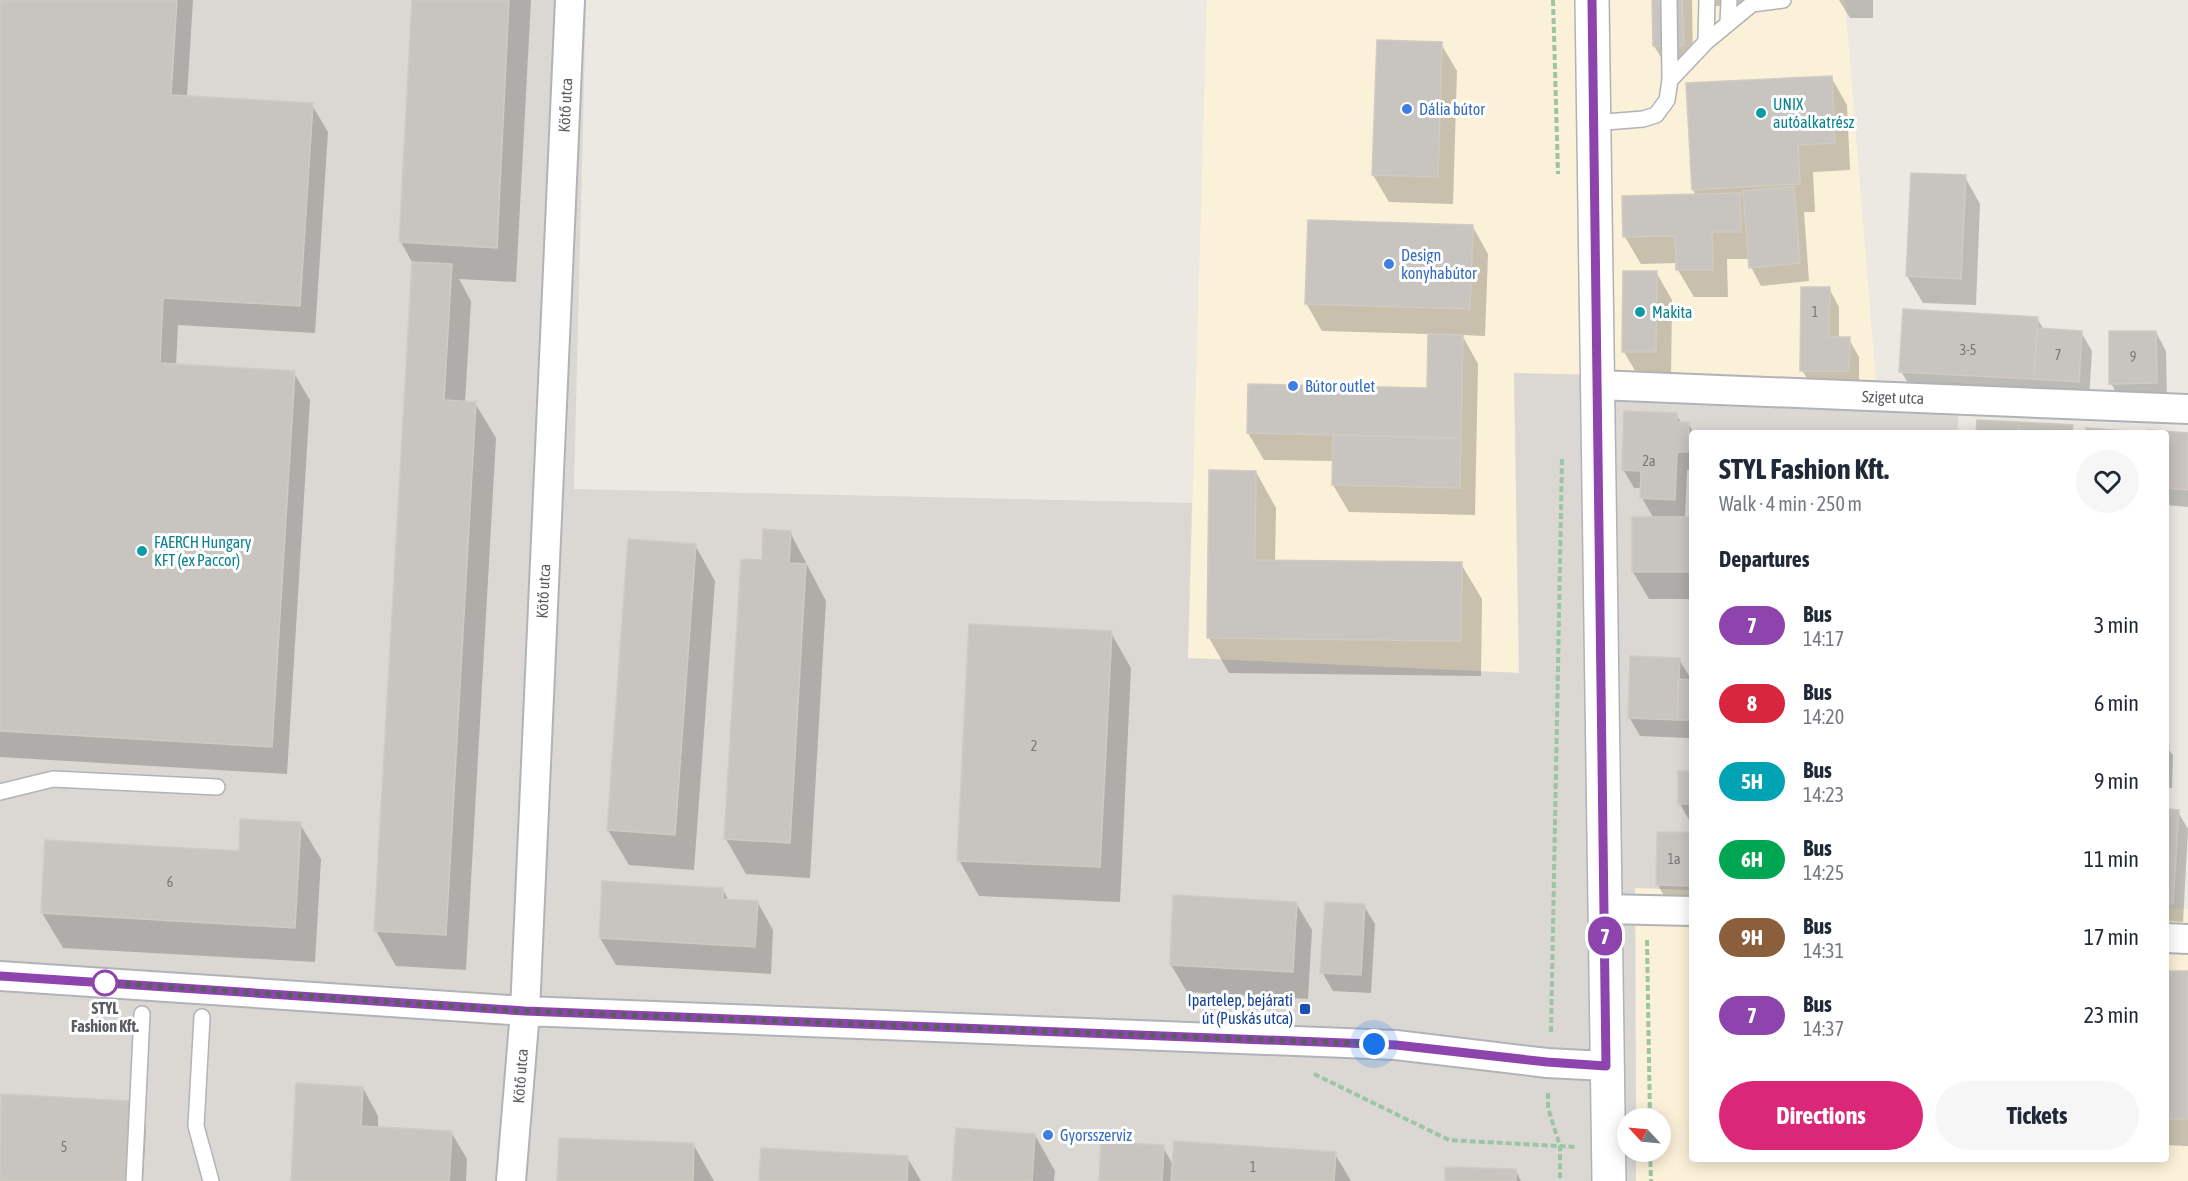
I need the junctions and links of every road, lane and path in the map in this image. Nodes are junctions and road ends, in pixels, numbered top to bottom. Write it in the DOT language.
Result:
graph roads {
  1 [pos="570,0"];
  2 [pos="1553,0"];
  3 [pos="1592,0"];
  4 [pos="1669,0"];
  5 [pos="1707,0"];
  6 [pos="1729,0"];
  7 [pos="1783,0"];
  8 [pos="1752,2"];
  9 [pos="1728,23"];
  10 [pos="1706,42"];
  11 [pos="1670,80"];
  12 [pos="1593,123"];
  13 [pos="1558,175"];
  14 [pos="1598,385"];
  15 [pos="2188,409"];
  16 [pos="1562,457"];
  17 [pos="217,787"];
  18 [pos="0,792"];
  19 [pos="1605,909"];
  20 [pos="1662,909"];
  21 [pos="1689,911"];
  22 [pos="2169,938"];
  23 [pos="2188,939"];
  24 [pos="0,976"];
  25 [pos="525,1011"];
  26 [pos="142,1014"];
  27 [pos="202,1017"];
  28 [pos="1547,1062"];
  29 [pos="1606,1066"];
  30 [pos="1346,1090"];
  31 [pos="1650,1108"];
  32 [pos="1560,1146"];
  33 [pos="1650,1162"];
  34 [pos="134,1181"];
  35 [pos="211,1181"];
  36 [pos="512,1181"];
  37 [pos="1560,1181"];
  38 [pos="1609,1181"];
  39 [pos="1651,1181"];
  1 -- 25 [label="street, Kötő utca"];
  2 -- 13 [label="path"];
  3 -- 12 [label="street"];
  4 -- 11 [label="lane"];
  5 -- 10 [label="lane"];
  6 -- 9 [label="lane"];
  7 -- 8 [label="lane"];
  8 -- 9 [label="lane"];
  9 -- 10 [label="lane"];
  10 -- 11 [label="lane"];
  11 -- 12 [label="lane"];
  12 -- 14 [label="street"];
  14 -- 15 [label="street, Sziget utca"];
  14 -- 19 [label="street"];
  16 -- 28 [label="path"];
  17 -- 18 [label="lane"];
  19 -- 20 [label="street"];
  19 -- 29 [label="street"];
  20 -- 21 [label="street"];
  20 -- 31 [label="path"];
  22 -- 23 [label="street"];
  24 -- 25 [label="street"];
  25 -- 28 [label="street"];
  25 -- 36 [label="street, Kötő utca"];
  26 -- 34 [label="lane"];
  27 -- 35 [label="lane"];
  28 -- 29 [label="street"];
  28 -- 32 [label="path"];
  29 -- 38 [label="street"];
  30 -- 32 [label="path"];
  32 -- 37 [label="path"];
  33 -- 39 [label="path"];
}
